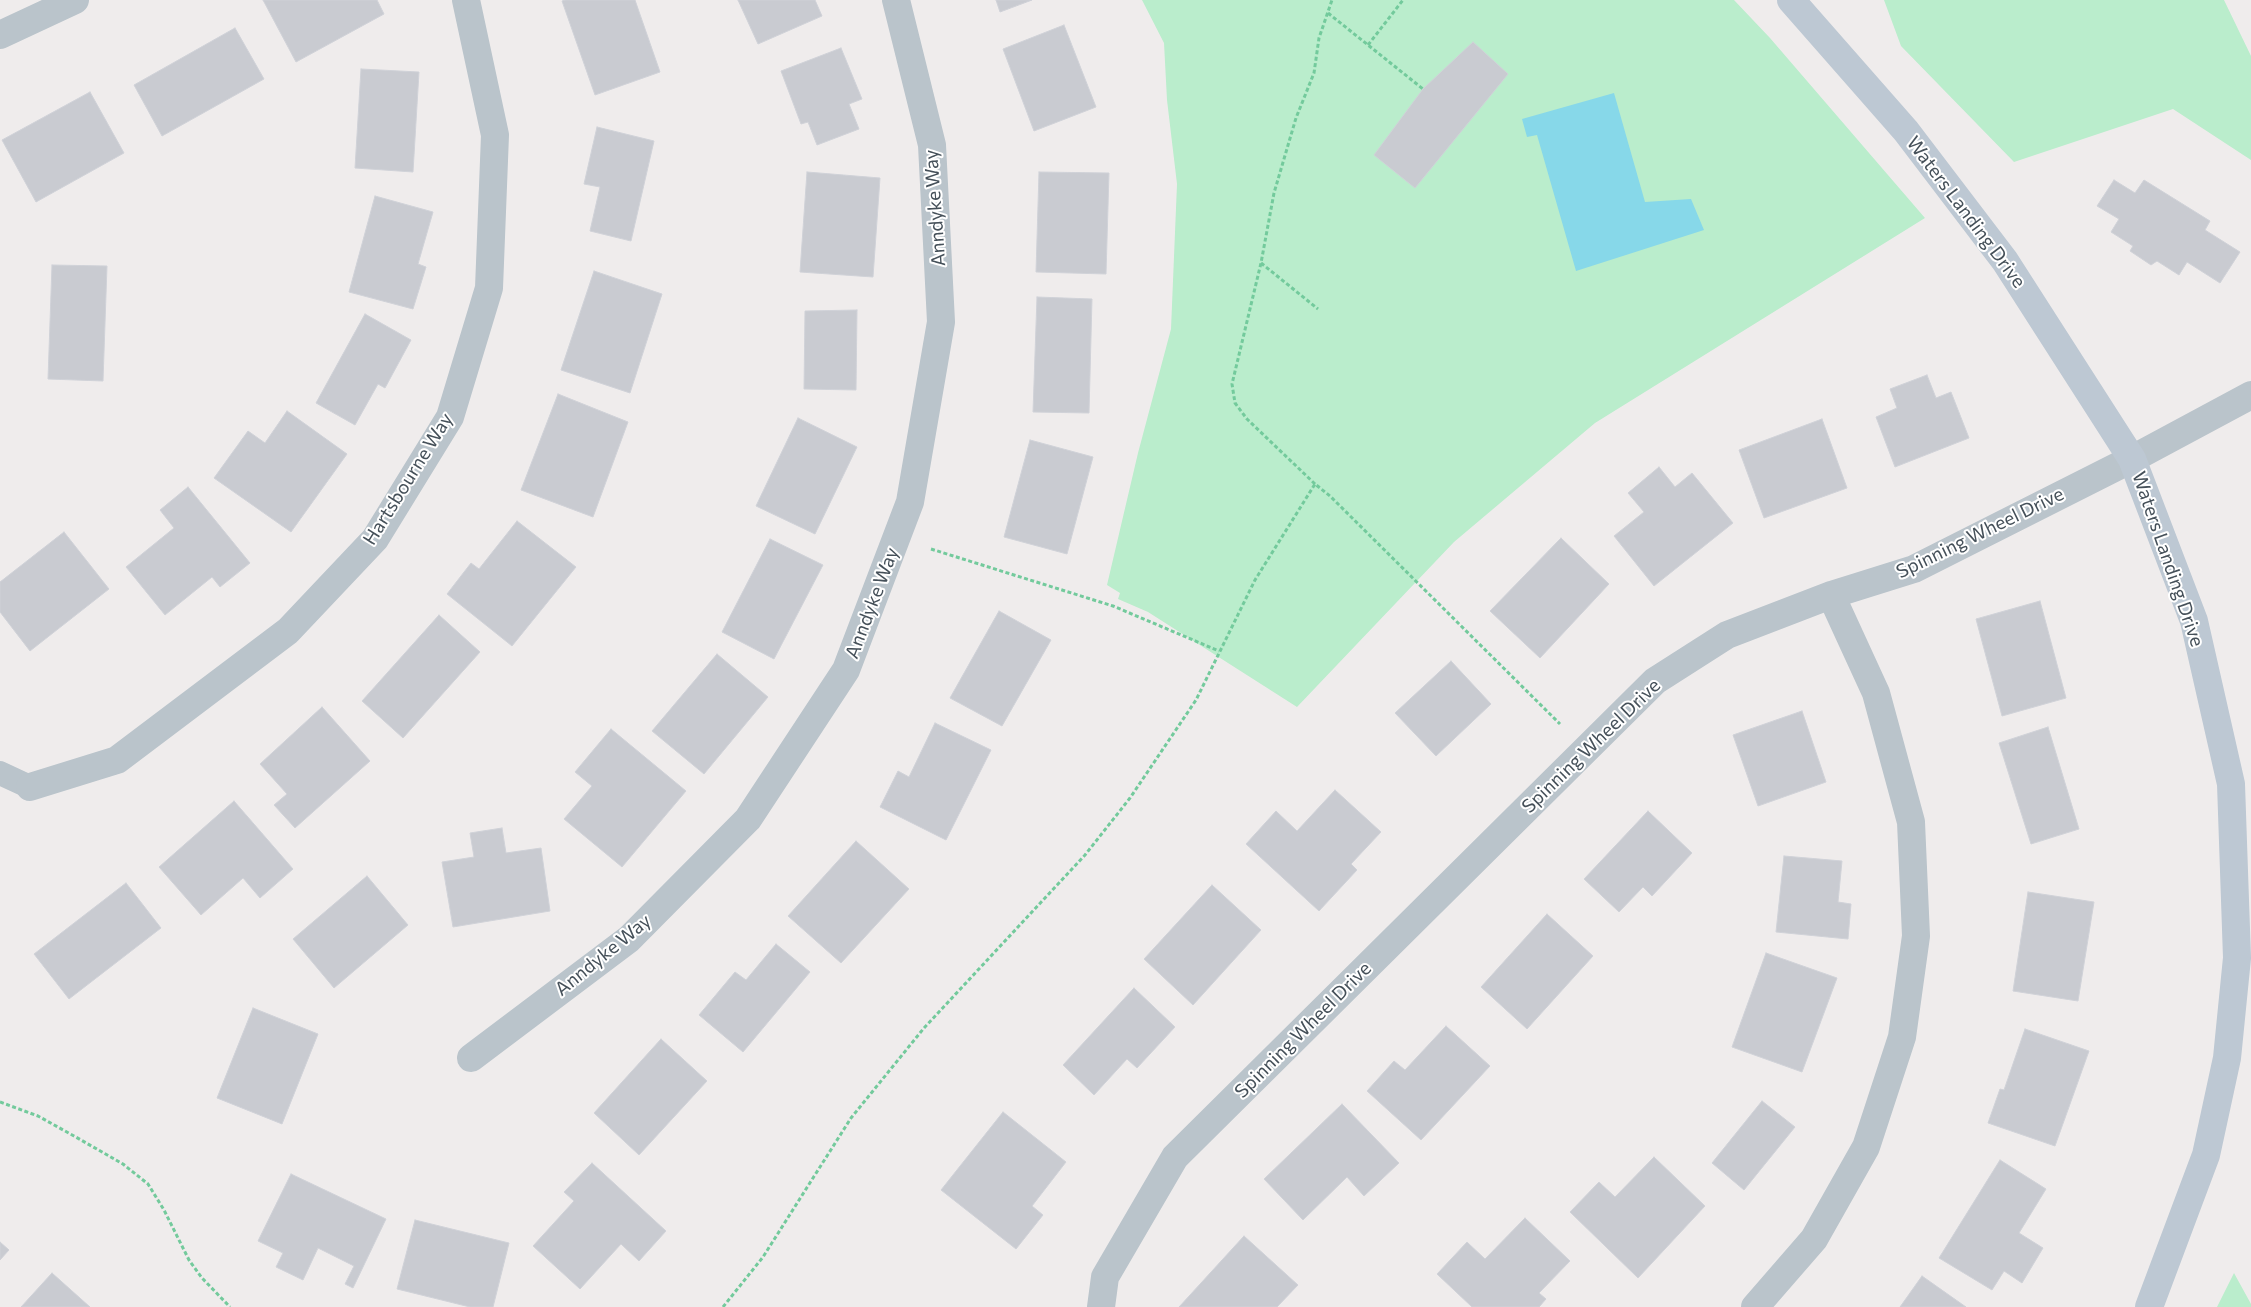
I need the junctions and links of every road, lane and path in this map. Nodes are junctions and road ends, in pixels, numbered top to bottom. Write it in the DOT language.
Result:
graph roads {
  1 [pos="75,0"];
  2 [pos="466,0"];
  3 [pos="896,0"];
  4 [pos="1332,0"];
  5 [pos="1403,0"];
  6 [pos="1791,0"];
  7 [pos="1328,13"];
  8 [pos="0,35"];
  9 [pos="1368,45"];
  10 [pos="1423,89"];
  11 [pos="1261,264"];
  12 [pos="1318,309"];
  13 [pos="2251,395"];
  14 [pos="2132,459"];
  15 [pos="1315,484"];
  16 [pos="897,538"];
  17 [pos="1831,595"];
  18 [pos="1219,651"];
  19 [pos="1586,750"];
  20 [pos="0,773"];
  21 [pos="30,787"];
  22 [pos="471,1058"];
  23 [pos="0,1102"];
  24 [pos="230,1307"];
  25 [pos="724,1307"];
  26 [pos="1100,1307"];
  27 [pos="1755,1307"];
  28 [pos="2148,1307"];
  1 -- 8 [label="street"];
  2 -- 21 [label="street, Hartsbourne Way"];
  3 -- 16 [label="street, Anndyke Way"];
  4 -- 7 [label="path"];
  5 -- 9 [label="path"];
  6 -- 14 [label="street, Waters Landing Drive"];
  7 -- 9 [label="path"];
  7 -- 11 [label="path"];
  9 -- 10 [label="path"];
  11 -- 12 [label="path"];
  11 -- 15 [label="path"];
  13 -- 14 [label="street, Spinning Wheel Drive"];
  14 -- 17 [label="street, Spinning Wheel Drive"];
  14 -- 28 [label="street, Waters Landing Drive"];
  15 -- 18 [label="path"];
  15 -- 19 [label="path"];
  16 -- 18 [label="path"];
  16 -- 22 [label="street, Anndyke Way"];
  17 -- 19 [label="street, Spinning Wheel Drive"];
  17 -- 27 [label="street"];
  18 -- 25 [label="path"];
  19 -- 26 [label="street, Spinning Wheel Drive"];
  20 -- 21 [label="lane"];
  23 -- 24 [label="path"];
}
